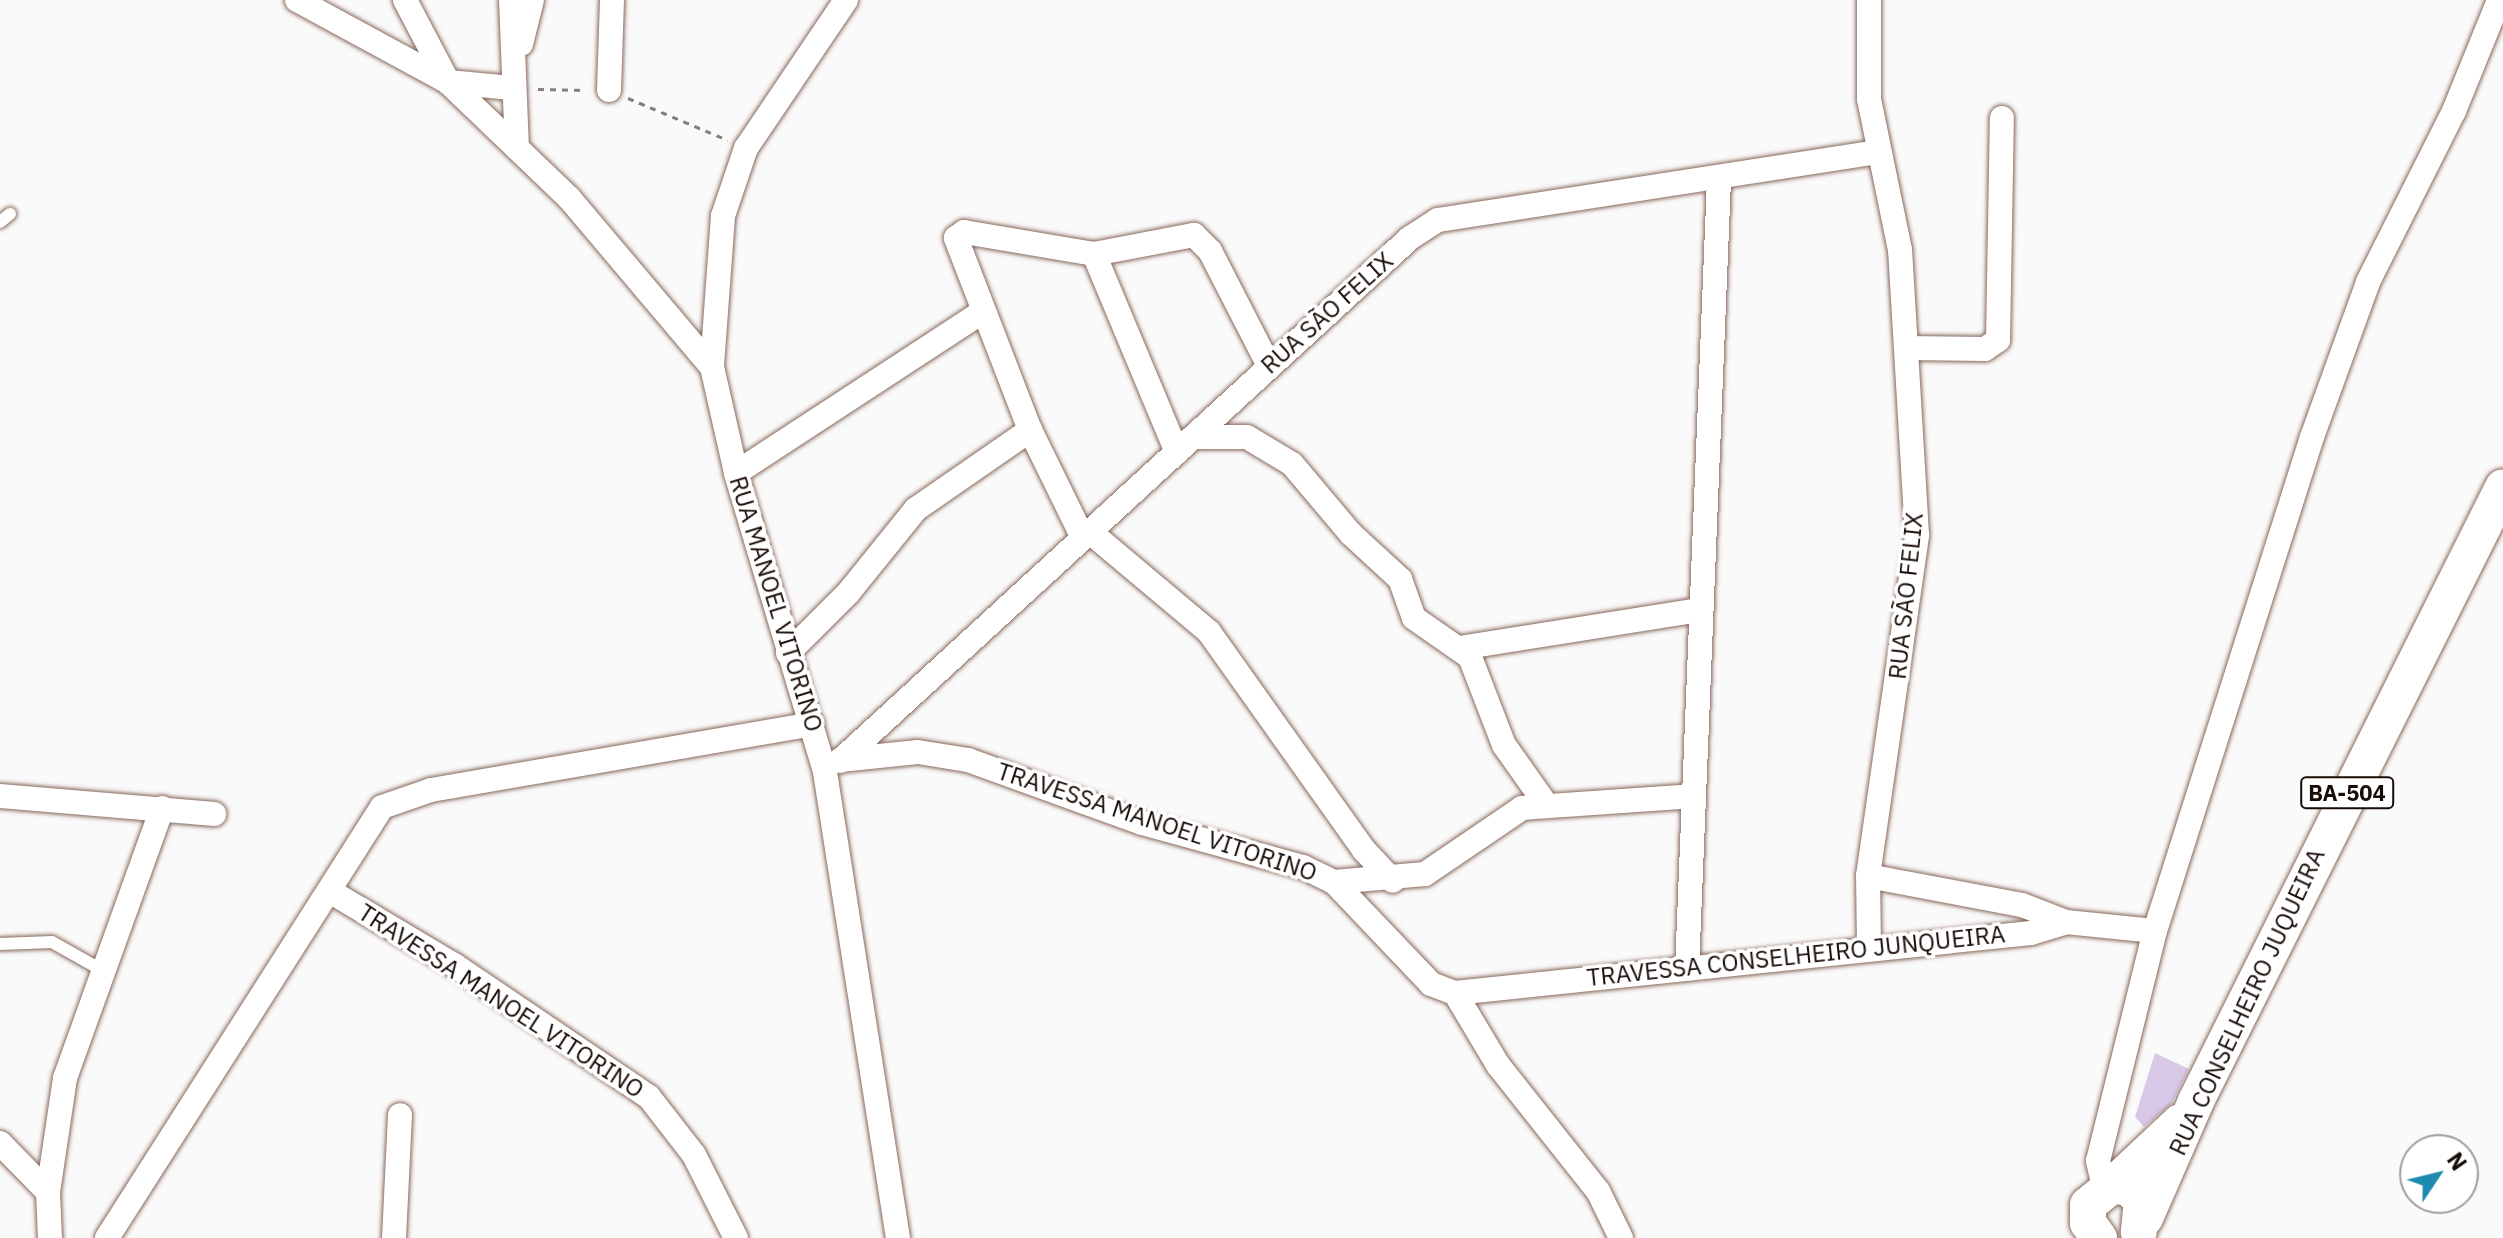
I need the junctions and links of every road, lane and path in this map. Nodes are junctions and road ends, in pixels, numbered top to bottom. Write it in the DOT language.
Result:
graph roads {
  1 [pos="297,0"];
  2 [pos="405,0"];
  3 [pos="511,0"];
  4 [pos="532,0"];
  5 [pos="612,0"];
  6 [pos="846,0"];
  7 [pos="1869,0"];
  8 [pos="2499,0"];
  9 [pos="513,79"];
  10 [pos="448,82"];
  11 [pos="609,90"];
  12 [pos="2002,118"];
  13 [pos="517,148"];
  14 [pos="746,148"];
  15 [pos="1875,152"];
  16 [pos="1719,178"];
  17 [pos="1094,254"];
  18 [pos="982,312"];
  19 [pos="1907,348"];
  20 [pos="1269,366"];
  21 [pos="712,367"];
  22 [pos="1030,430"];
  23 [pos="1185,445"];
  24 [pos="736,473"];
  25 [pos="2503,487"];
  26 [pos="1086,535"];
  27 [pos="1701,610"];
  28 [pos="1460,648"];
  29 [pos="788,653"];
  30 [pos="812,724"];
  31 [pos="832,766"];
  32 [pos="0,796"];
  33 [pos="1694,796"];
  34 [pos="1545,803"];
  35 [pos="162,808"];
  36 [pos="214,814"];
  37 [pos="1868,876"];
  38 [pos="1393,881"];
  39 [pos="1334,882"];
  40 [pos="333,893"];
  41 [pos="2066,922"];
  42 [pos="2155,931"];
  43 [pos="0,944"];
  44 [pos="1869,946"];
  45 [pos="100,969"];
  46 [pos="1687,969"];
  47 [pos="1455,993"];
  48 [pos="2196,1101"];
  49 [pos="400,1115"];
  50 [pos="0,1143"];
  51 [pos="48,1192"];
  52 [pos="2096,1212"];
  53 [pos="2139,1228"];
  54 [pos="50,1238"];
  55 [pos="107,1238"];
  56 [pos="394,1238"];
  57 [pos="736,1238"];
  58 [pos="898,1238"];
  59 [pos="1621,1238"];
  1 -- 10 [label="street"];
  2 -- 10 [label="street"];
  3 -- 9 [label="street"];
  4 -- 9 [label="street"];
  5 -- 11 [label="street"];
  6 -- 14 [label="street, RUA MANOEL VITORINO"];
  7 -- 15 [label="street, RUA SÃO FELIX"];
  8 -- 42 [label="street"];
  9 -- 10 [label="street"];
  9 -- 11 [label="path"];
  9 -- 13 [label="street"];
  10 -- 13 [label="street"];
  11 -- 14 [label="path"];
  12 -- 19 [label="street"];
  13 -- 21 [label="street"];
  14 -- 21 [label="street, RUA MANOEL VITORINO"];
  15 -- 16 [label="street, RUA SÃO FELIX"];
  15 -- 19 [label="street, RUA SÃO FELIX"];
  16 -- 20 [label="street, RUA SÃO FELIX"];
  16 -- 27 [label="street"];
  17 -- 18 [label="street"];
  17 -- 20 [label="street"];
  17 -- 23 [label="street"];
  18 -- 22 [label="street"];
  18 -- 24 [label="street"];
  19 -- 37 [label="street, RUA SÃO FELIX"];
  20 -- 23 [label="street, RUA SÃO FELIX"];
  21 -- 24 [label="street, RUA MANOEL VITORINO"];
  22 -- 26 [label="street"];
  22 -- 29 [label="street"];
  23 -- 26 [label="street, RUA SÃO FELIX"];
  23 -- 28 [label="street"];
  24 -- 29 [label="street, RUA MANOEL VITORINO"];
  25 -- 48 [label="main road, RUA CONSELHEIRO JUQUEIRA / BA-504"];
  26 -- 31 [label="street, RUA SÃO FELIX"];
  26 -- 38 [label="street"];
  27 -- 28 [label="street"];
  27 -- 33 [label="street"];
  28 -- 34 [label="street"];
  29 -- 30 [label="street, RUA MANOEL VITORINO"];
  30 -- 31 [label="street, RUA MANOEL VITORINO"];
  30 -- 40 [label="street, TRAVESSA MANOEL VITORINO"];
  31 -- 39 [label="street, TRAVESSA MANOEL VITORINO"];
  31 -- 58 [label="street, RUA MANOEL VITORINO"];
  32 -- 35 [label="street"];
  33 -- 34 [label="street"];
  33 -- 46 [label="street"];
  34 -- 38 [label="street"];
  35 -- 36 [label="street"];
  35 -- 45 [label="street"];
  37 -- 41 [label="street, TRAVESSA CONSELHEIRO JUNQUEIRA"];
  37 -- 44 [label="street, RUA SÃO FELIX"];
  38 -- 39 [label="street"];
  39 -- 47 [label="street, TRAVESSA MANOEL VITORINO"];
  40 -- 55 [label="street, TRAVESSA MANOEL VITORINO"];
  40 -- 57 [label="street, TRAVESSA MANOEL VITORINO"];
  41 -- 42 [label="street, TRAVESSA CONSELHEIRO JUNQUEIRA"];
  41 -- 44 [label="street, TRAVESSA CONSELHEIRO JUNQUEIRA"];
  42 -- 52 [label="street"];
  43 -- 45 [label="lane"];
  44 -- 46 [label="street, TRAVESSA CONSELHEIRO JUNQUEIRA"];
  45 -- 51 [label="street"];
  46 -- 47 [label="street, TRAVESSA CONSELHEIRO JUNQUEIRA"];
  47 -- 59 [label="street"];
  48 -- 52 [label="main road, BA-504"];
  48 -- 53 [label="main road, RUA CONSELHEIRO JUQUEIRA / BA-504"];
  49 -- 56 [label="street"];
  50 -- 51 [label="street"];
  51 -- 54 [label="street"];
  52 -- 53 [label="main road, BA-504"];
}
